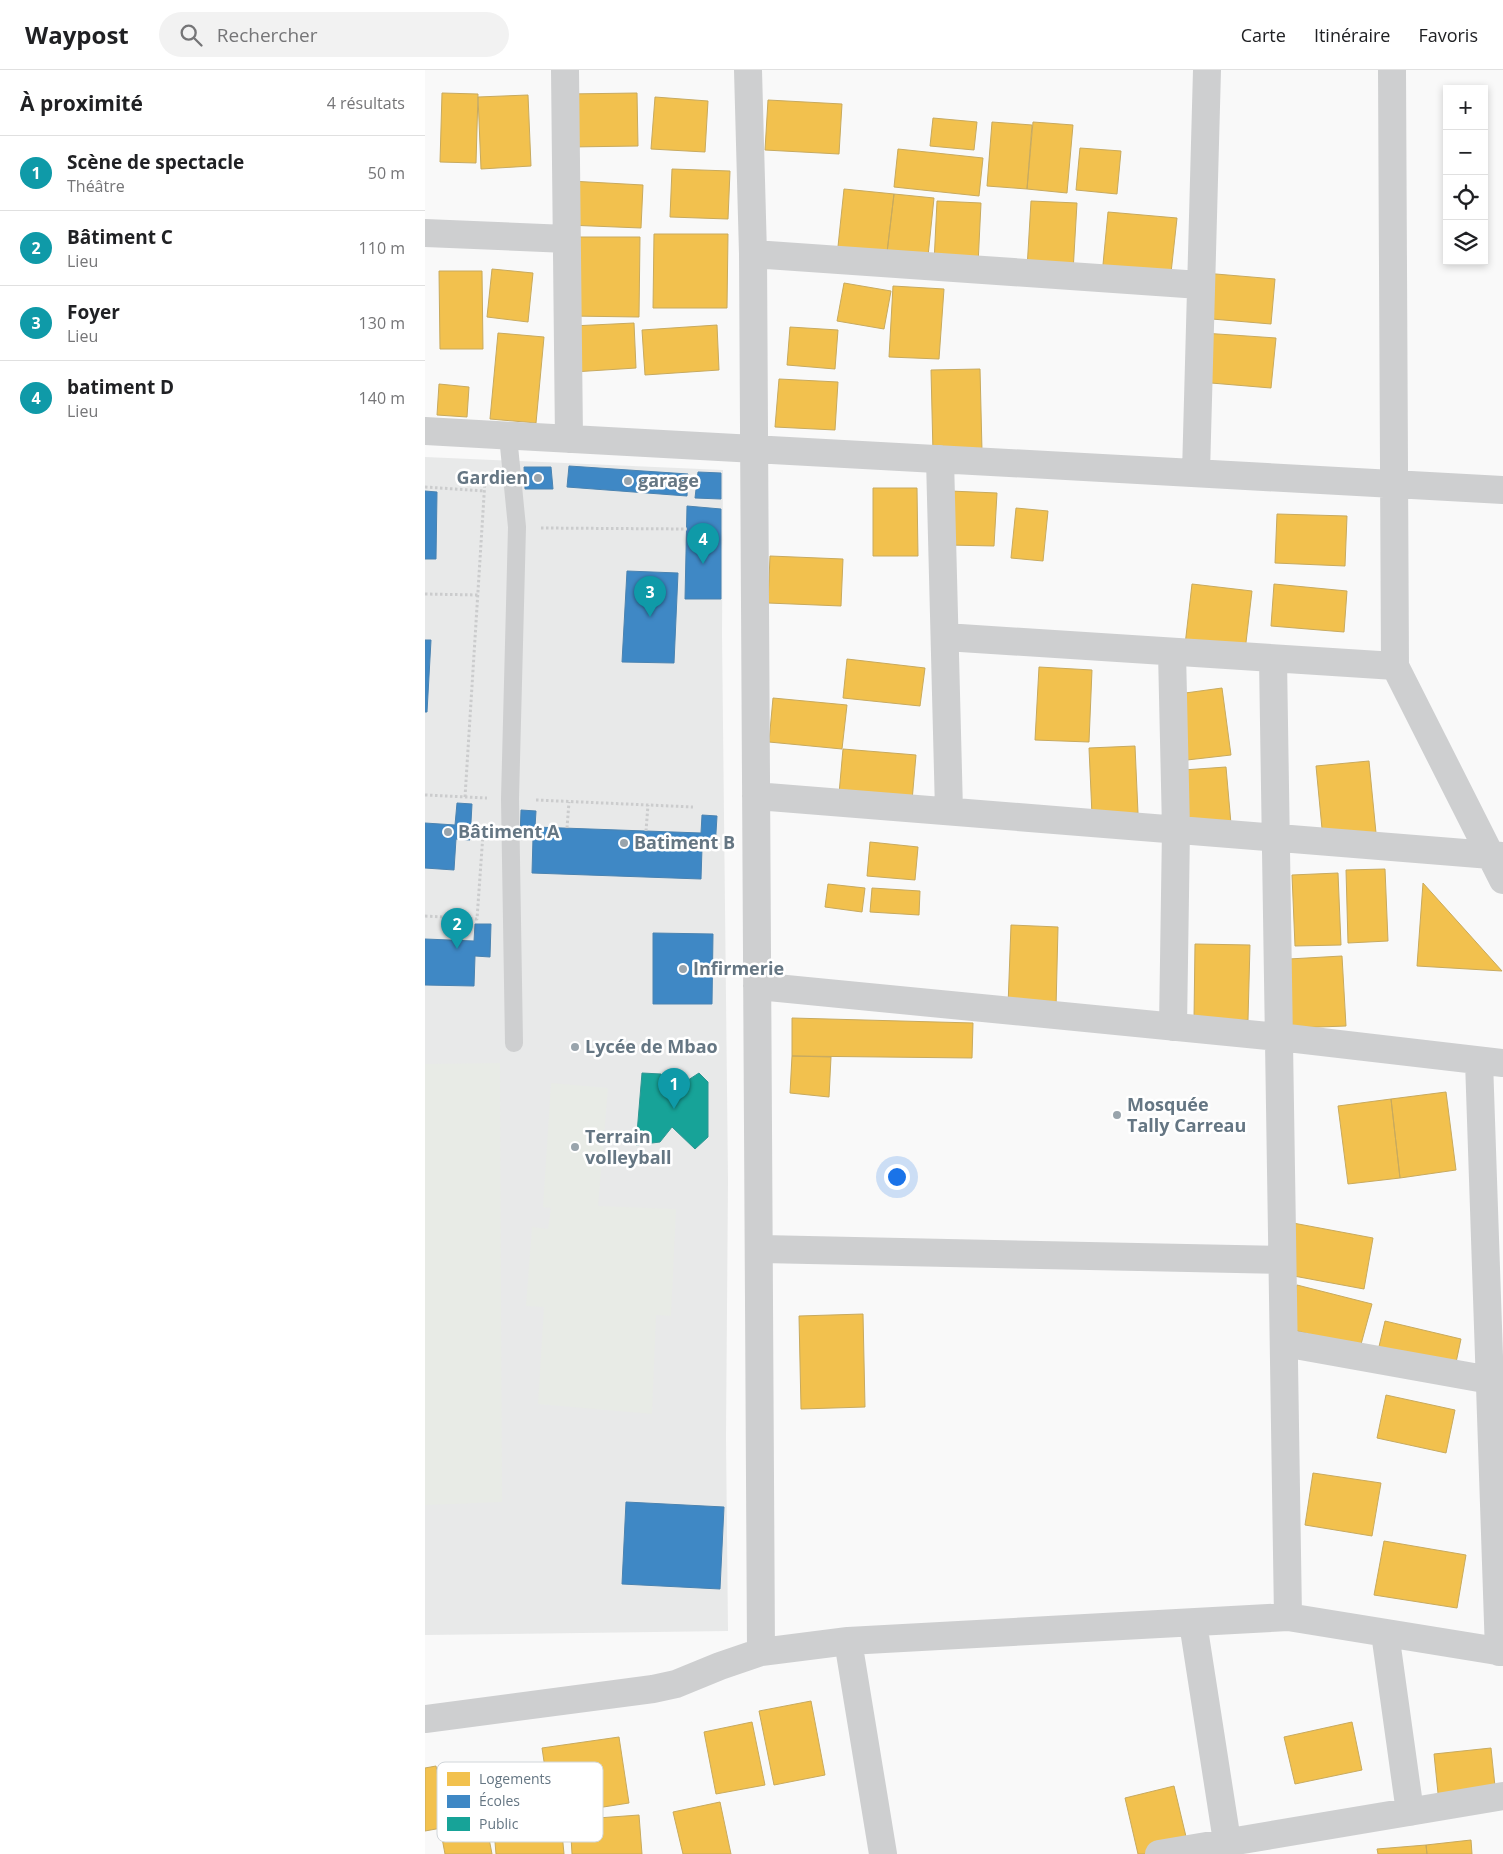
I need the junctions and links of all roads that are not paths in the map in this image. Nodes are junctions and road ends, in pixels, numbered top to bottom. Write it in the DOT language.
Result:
graph roads {
  1 [pos="565,70"];
  2 [pos="747,70"];
  3 [pos="1207,70"];
  4 [pos="1393,70"];
  5 [pos="425,233"];
  6 [pos="567,239"];
  7 [pos="753,254"];
  8 [pos="1200,285"];
  9 [pos="425,431"];
  10 [pos="508,436"];
  11 [pos="569,439"];
  12 [pos="754,449"];
  13 [pos="941,459"];
  14 [pos="1196,473"];
  15 [pos="1395,484"];
  16 [pos="1503,490"];
  17 [pos="945,637"];
  18 [pos="1172,652"];
  19 [pos="1273,659"];
  20 [pos="1395,666"];
  21 [pos="756,796"];
  22 [pos="949,811"];
  23 [pos="1176,830"];
  24 [pos="1276,837"];
  25 [pos="1497,855"];
  26 [pos="1503,880"];
  27 [pos="757,986"];
  28 [pos="1173,1026"];
  29 [pos="1279,1037"];
  30 [pos="514,1044"];
  31 [pos="1491,1062"];
  32 [pos="759,1249"];
  33 [pos="1282,1260"];
  34 [pos="1496,1324"];
  35 [pos="1284,1343"];
  36 [pos="1490,1380"];
  37 [pos="1499,1505"];
  38 [pos="1288,1618"];
  39 [pos="1193,1623"];
  40 [pos="1385,1633"];
  41 [pos="848,1641"];
  42 [pos="761,1652"];
  43 [pos="1501,1652"];
  44 [pos="425,1719"];
  45 [pos="1503,1796"];
  46 [pos="1410,1812"];
  47 [pos="1228,1848"];
  48 [pos="877,1853"];
  49 [pos="1159,1854"];
  1 -- 6 [label="street"];
  2 -- 7 [label="street"];
  3 -- 8 [label="street"];
  4 -- 15 [label="street"];
  5 -- 6 [label="street"];
  6 -- 11 [label="street"];
  7 -- 8 [label="street"];
  7 -- 12 [label="street"];
  8 -- 14 [label="street"];
  9 -- 10 [label="street"];
  10 -- 11 [label="street"];
  10 -- 30 [label="lane"];
  11 -- 12 [label="street"];
  12 -- 13 [label="street"];
  12 -- 21 [label="street"];
  13 -- 14 [label="street"];
  13 -- 17 [label="street"];
  14 -- 15 [label="street"];
  15 -- 16 [label="street"];
  15 -- 20 [label="street"];
  17 -- 18 [label="street"];
  17 -- 22 [label="street"];
  18 -- 19 [label="street"];
  18 -- 23 [label="street"];
  19 -- 20 [label="street"];
  19 -- 24 [label="street"];
  20 -- 25 [label="street"];
  21 -- 22 [label="street"];
  21 -- 27 [label="street"];
  22 -- 23 [label="street"];
  23 -- 24 [label="street"];
  23 -- 28 [label="street"];
  24 -- 25 [label="street"];
  24 -- 29 [label="street"];
  25 -- 26 [label="street"];
  27 -- 28 [label="street"];
  27 -- 32 [label="street"];
  28 -- 29 [label="street"];
  29 -- 31 [label="street"];
  29 -- 33 [label="street"];
  31 -- 34 [label="street"];
  32 -- 33 [label="street"];
  32 -- 42 [label="street"];
  33 -- 35 [label="street"];
  34 -- 36 [label="street"];
  35 -- 36 [label="street"];
  35 -- 38 [label="street"];
  36 -- 37 [label="street"];
  37 -- 43 [label="street"];
  38 -- 39 [label="street"];
  38 -- 40 [label="street"];
  39 -- 41 [label="street"];
  39 -- 47 [label="street"];
  40 -- 43 [label="street"];
  40 -- 46 [label="street"];
  41 -- 42 [label="street"];
  41 -- 48 [label="street"];
  42 -- 44 [label="street"];
  45 -- 46 [label="street"];
  46 -- 47 [label="street"];
  47 -- 49 [label="street"];
}
